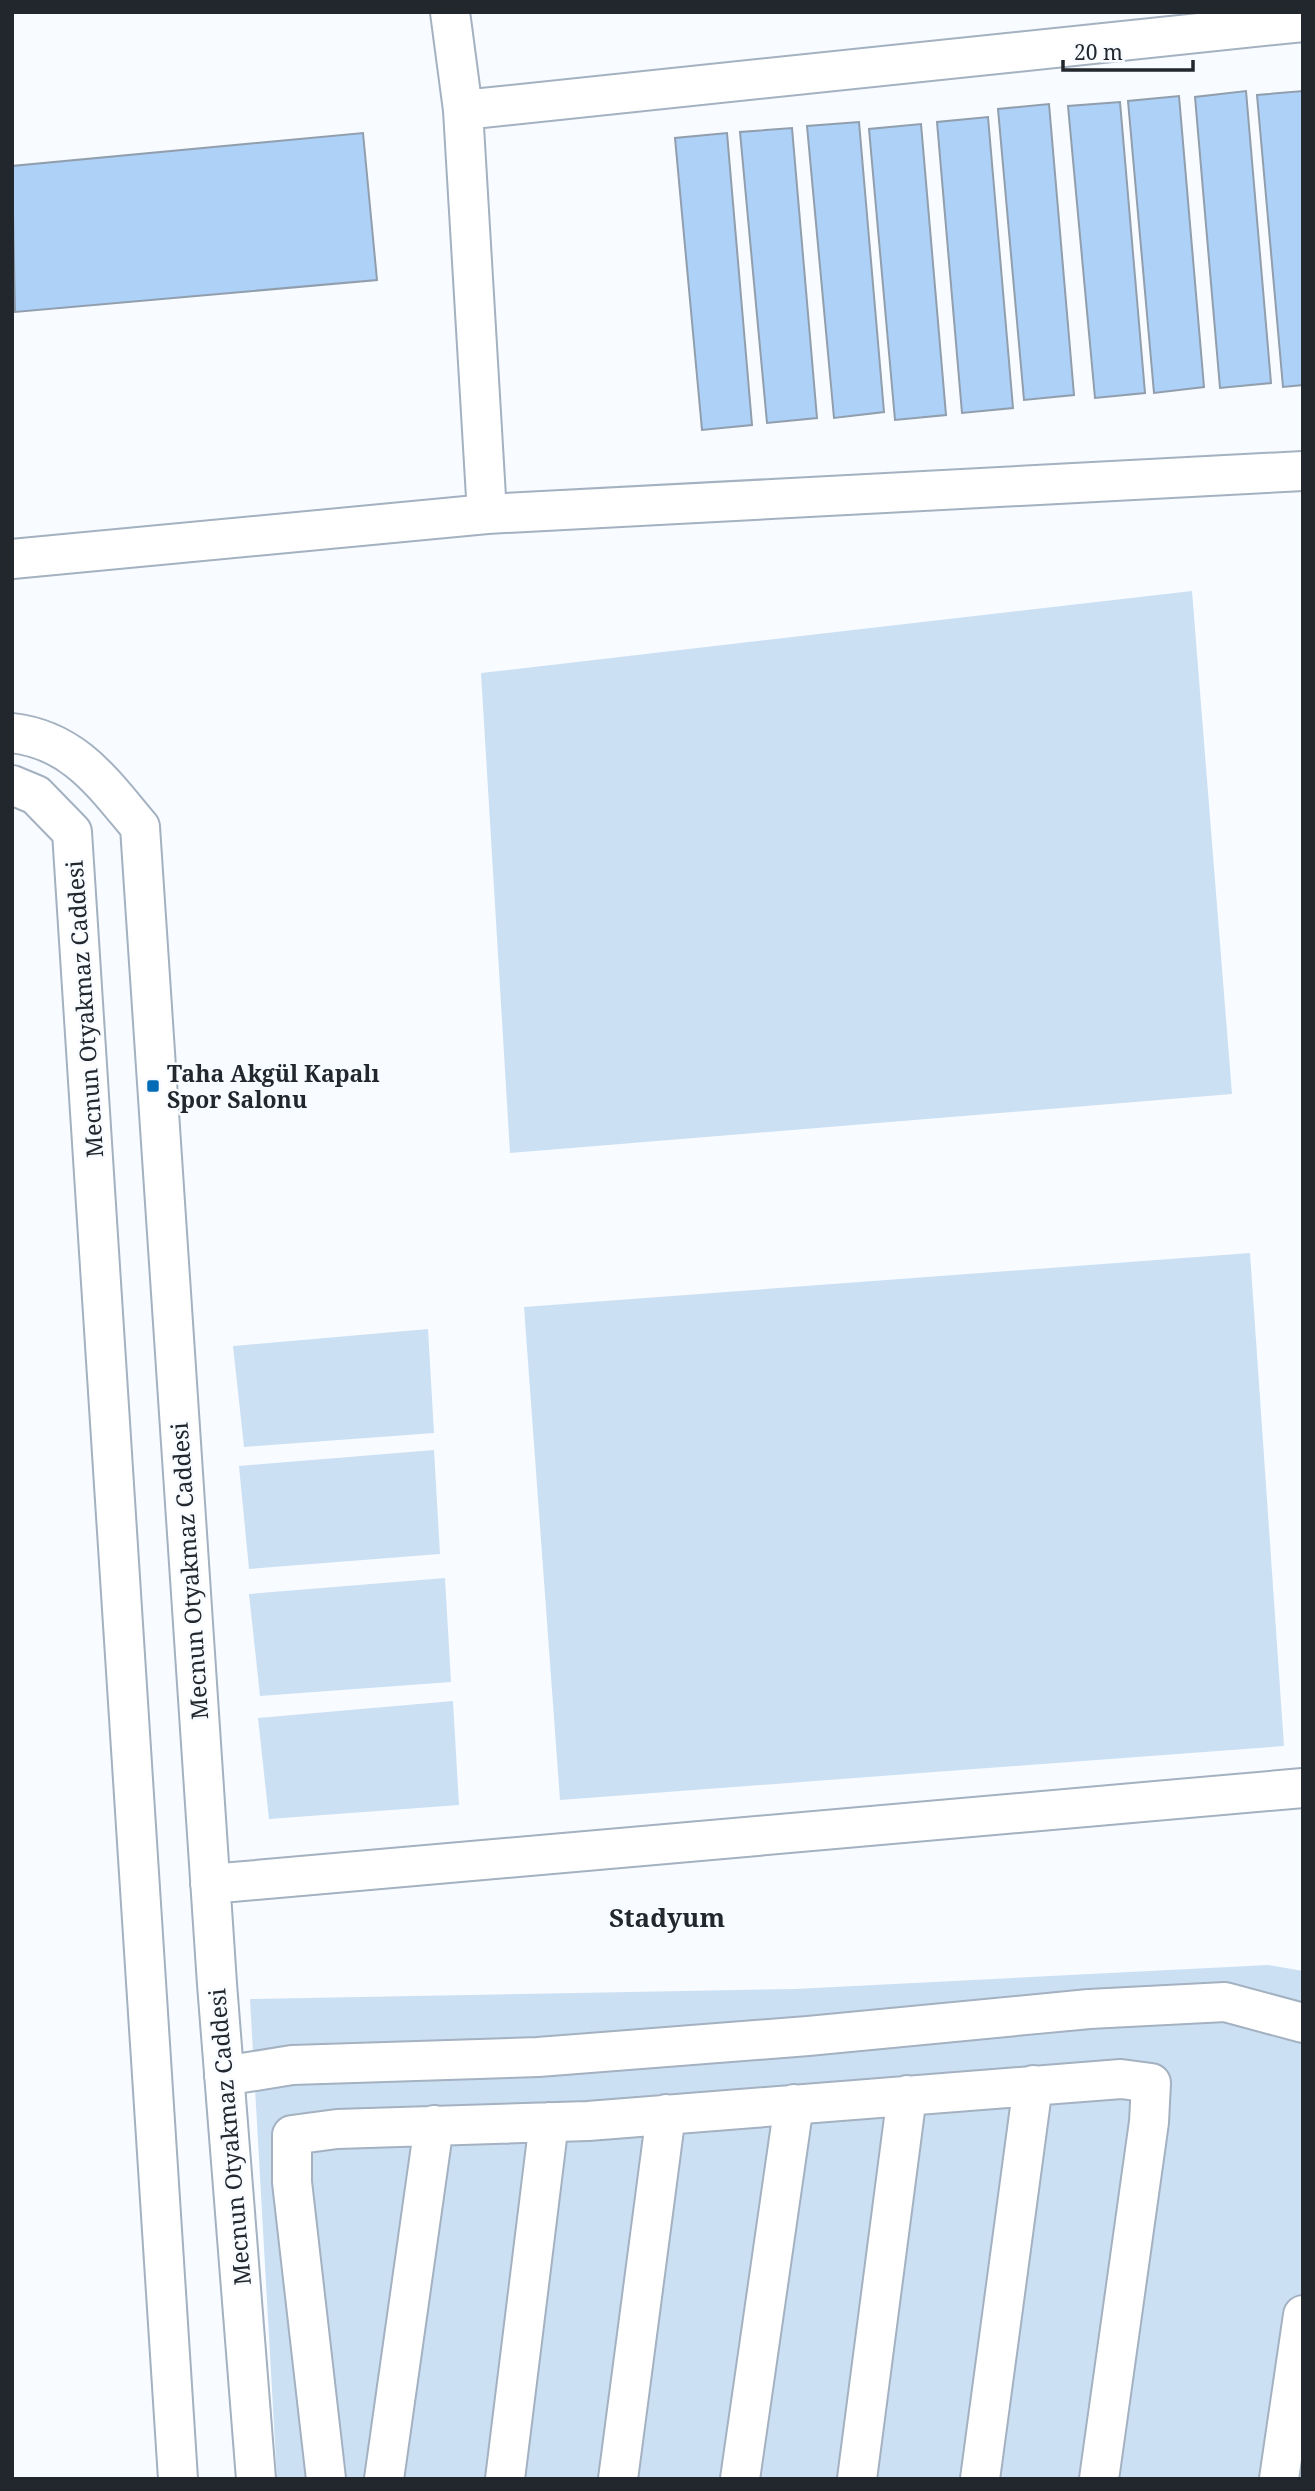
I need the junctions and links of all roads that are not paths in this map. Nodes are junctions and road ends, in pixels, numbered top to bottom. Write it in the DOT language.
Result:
graph roads {
  1 [pos="450,12"];
  2 [pos="1303,22"];
  3 [pos="463,110"];
  4 [pos="1303,471"];
  5 [pos="487,514"];
  6 [pos="12,559"];
  7 [pos="12,733"];
  8 [pos="12,785"];
  9 [pos="1303,1788"];
  10 [pos="211,1884"];
  11 [pos="1303,2023"];
  12 [pos="225,2076"];
  13 [pos="1033,2085"];
  14 [pos="908,2095"];
  15 [pos="794,2104"];
  16 [pos="666,2114"];
  17 [pos="550,2122"];
  18 [pos="434,2126"];
  19 [pos="1303,2315"];
  20 [pos="178,2479"];
  21 [pos="256,2479"];
  22 [pos="326,2479"];
  23 [pos="384,2479"];
  24 [pos="505,2479"];
  25 [pos="618,2479"];
  26 [pos="740,2479"];
  27 [pos="857,2479"];
  28 [pos="980,2479"];
  29 [pos="1099,2479"];
  30 [pos="1279,2479"];
  1 -- 3 [label="street"];
  2 -- 3 [label="street"];
  3 -- 5 [label="street"];
  4 -- 5 [label="street"];
  5 -- 6 [label="street"];
  7 -- 10 [label="street, Mecnun Otyakmaz Caddesi"];
  8 -- 20 [label="street, Mecnun Otyakmaz Caddesi"];
  9 -- 10 [label="street"];
  10 -- 12 [label="street, Mecnun Otyakmaz Caddesi"];
  11 -- 12 [label="street"];
  12 -- 21 [label="street, Mecnun Otyakmaz Caddesi"];
  13 -- 14 [label="street"];
  13 -- 28 [label="street"];
  13 -- 29 [label="street"];
  14 -- 15 [label="street"];
  14 -- 27 [label="street"];
  15 -- 16 [label="street"];
  15 -- 26 [label="street"];
  16 -- 17 [label="street"];
  16 -- 25 [label="street"];
  17 -- 18 [label="street"];
  17 -- 24 [label="street"];
  18 -- 22 [label="street"];
  18 -- 23 [label="street"];
  19 -- 30 [label="street"];
}
